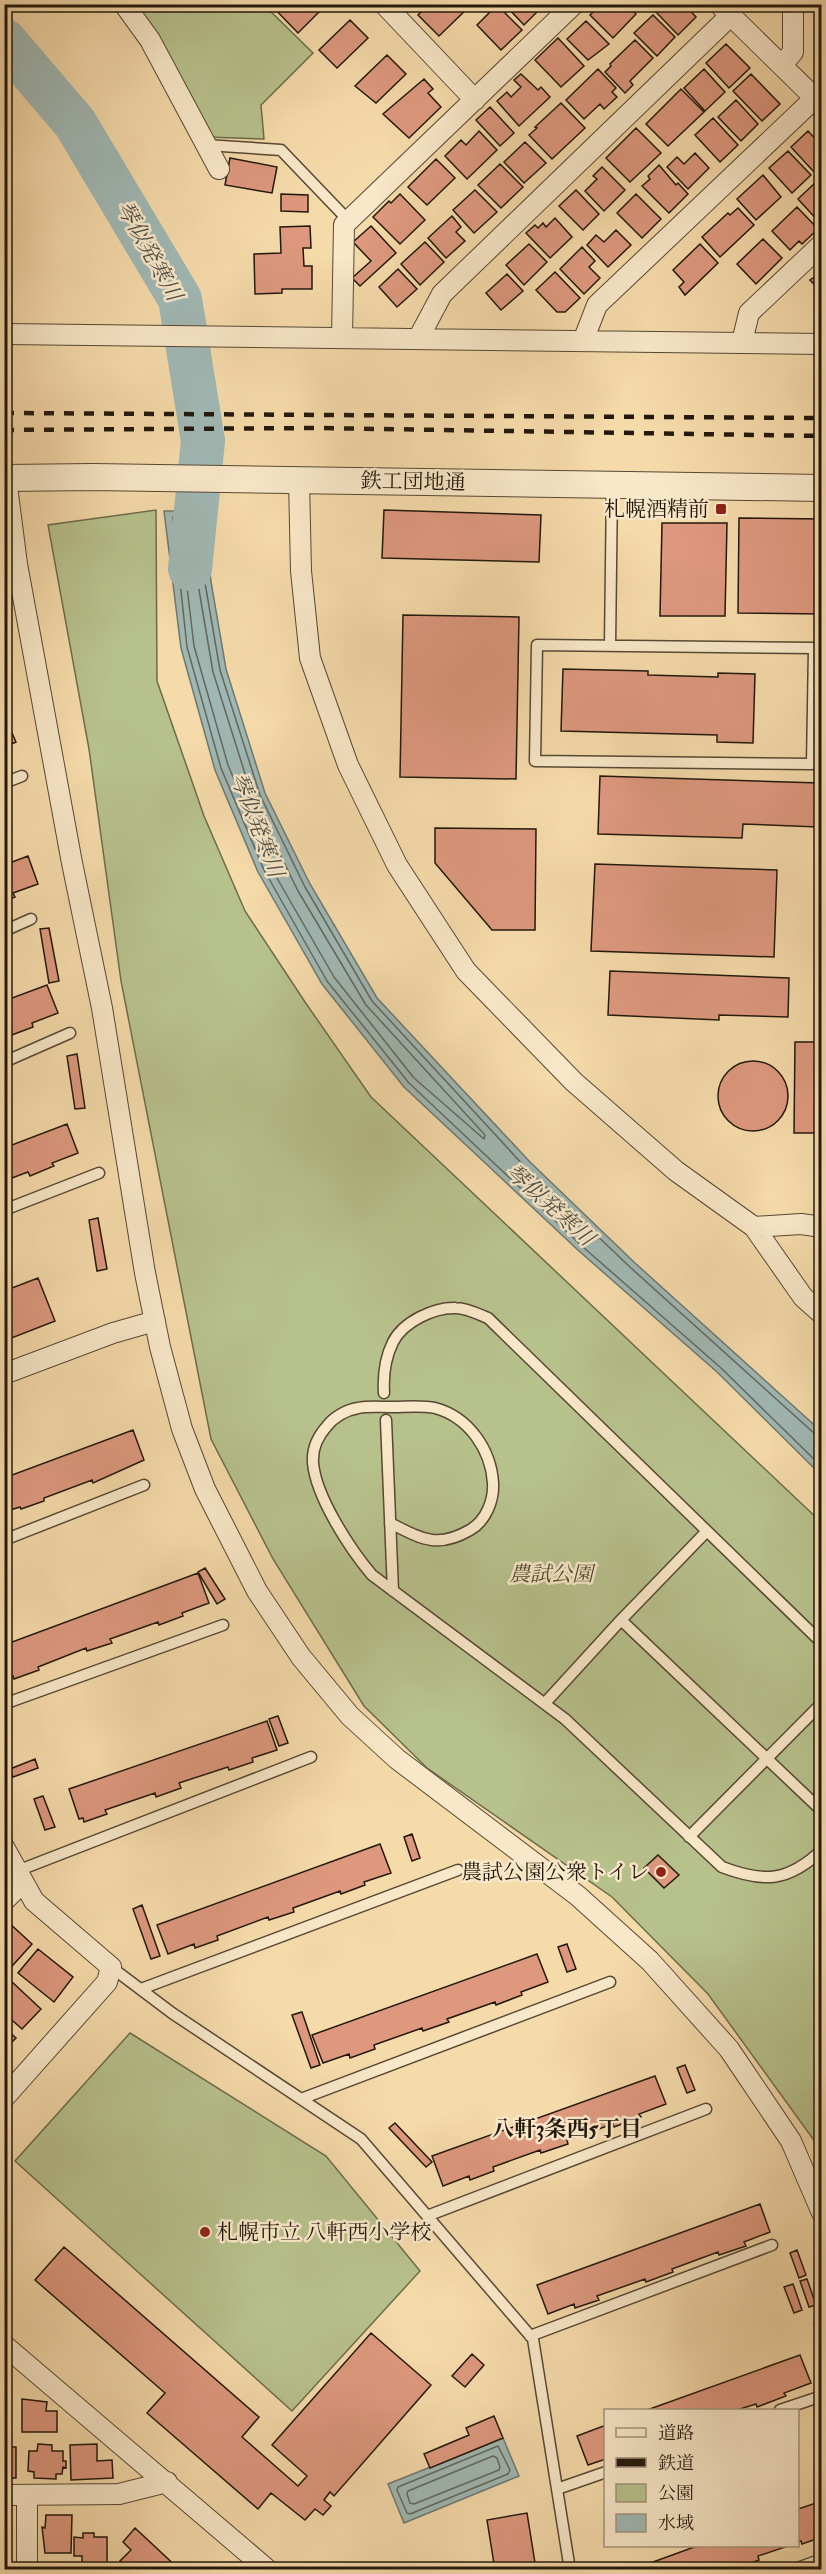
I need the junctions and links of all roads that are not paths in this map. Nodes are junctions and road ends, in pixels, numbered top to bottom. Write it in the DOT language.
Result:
graph roads {
  1 [pos="124,4"];
  2 [pos="384,4"];
  3 [pos="574,4"];
  4 [pos="793,4"];
  5 [pos="724,10"];
  6 [pos="782,65"];
  7 [pos="475,100"];
  8 [pos="818,102"];
  9 [pos="206,145"];
  10 [pos="219,169"];
  11 [pos="348,221"];
  12 [pos="822,244"];
  13 [pos="4,334"];
  14 [pos="342,338"];
  15 [pos="418,339"];
  16 [pos="583,341"];
  17 [pos="742,342"];
  18 [pos="822,344"];
  19 [pos="5,478"];
  20 [pos="288,480"];
  21 [pos="612,485"];
  22 [pos="822,488"];
  23 [pos="610,646"];
  24 [pos="22,776"];
  25 [pos="4,783"];
  26 [pos="31,919"];
  27 [pos="4,931"];
  28 [pos="70,1033"];
  29 [pos="4,1062"];
  30 [pos="99,1173"];
  31 [pos="4,1210"];
  32 [pos="754,1227"];
  33 [pos="822,1227"];
  34 [pos="822,1314"];
  35 [pos="155,1321"];
  36 [pos="4,1374"];
  37 [pos="384,1393"];
  38 [pos="386,1420"];
  39 [pos="144,1485"];
  40 [pos="390,1523"];
  41 [pos="707,1531"];
  42 [pos="4,1540"];
  43 [pos="393,1591"];
  44 [pos="621,1620"];
  45 [pos="223,1625"];
  46 [pos="822,1643"];
  47 [pos="545,1703"];
  48 [pos="822,1703"];
  49 [pos="4,1704"];
  50 [pos="311,1756"];
  51 [pos="767,1759"];
  52 [pos="822,1811"];
  53 [pos="689,1837"];
  54 [pos="4,1847"];
  55 [pos="822,1850"];
  56 [pos="458,1870"];
  57 [pos="20,1876"];
  58 [pos="4,1901"];
  59 [pos="111,1968"];
  60 [pos="610,1982"];
  61 [pos="141,1989"];
  62 [pos="4,2098"];
  63 [pos="301,2099"];
  64 [pos="706,2109"];
  65 [pos="822,2213"];
  66 [pos="427,2216"];
  67 [pos="771,2245"];
  68 [pos="530,2336"];
  69 [pos="4,2344"];
  70 [pos="822,2396"];
  71 [pos="783,2409"];
  72 [pos="604,2473"];
  73 [pos="167,2482"];
  74 [pos="557,2489"];
  75 [pos="27,2494"];
  76 [pos="4,2495"];
  77 [pos="822,2559"];
  78 [pos="27,2570"];
  79 [pos="268,2570"];
  80 [pos="570,2570"];
  81 [pos="792,2570"];
  1 -- 9 [label="street"];
  2 -- 7 [label="street"];
  3 -- 7 [label="street"];
  4 -- 6 [label="street"];
  5 -- 6 [label="street"];
  5 -- 15 [label="street"];
  6 -- 8 [label="street"];
  7 -- 11 [label="street"];
  8 -- 16 [label="street"];
  9 -- 10 [label="street"];
  9 -- 11 [label="lane"];
  11 -- 14 [label="street"];
  12 -- 17 [label="street"];
  13 -- 14 [label="street"];
  14 -- 15 [label="street"];
  15 -- 16 [label="street"];
  16 -- 17 [label="street"];
  17 -- 18 [label="street"];
  19 -- 20 [label="street, 鉄工団地通"];
  19 -- 35 [label="street"];
  20 -- 21 [label="street, 鉄工団地通"];
  20 -- 32 [label="street"];
  21 -- 22 [label="street, 鉄工団地通"];
  21 -- 23 [label="lane"];
  23 -- 23 [label="lane"];
  24 -- 25 [label="lane"];
  26 -- 27 [label="lane"];
  28 -- 29 [label="lane"];
  30 -- 31 [label="lane"];
  32 -- 33 [label="street"];
  32 -- 34 [label="street"];
  35 -- 36 [label="street"];
  35 -- 65 [label="street"];
  37 -- 41 [label="lane"];
  38 -- 40 [label="lane"];
  39 -- 42 [label="lane"];
  40 -- 43 [label="lane"];
  40 -- 43 [label="lane"];
  41 -- 44 [label="lane"];
  41 -- 46 [label="lane"];
  43 -- 47 [label="lane"];
  44 -- 47 [label="lane"];
  44 -- 51 [label="lane"];
  45 -- 49 [label="lane"];
  47 -- 53 [label="lane"];
  48 -- 51 [label="lane"];
  50 -- 57 [label="lane"];
  51 -- 52 [label="lane"];
  51 -- 53 [label="lane"];
  53 -- 55 [label="lane"];
  54 -- 57 [label="street"];
  56 -- 61 [label="lane"];
  57 -- 58 [label="street"];
  57 -- 59 [label="street"];
  59 -- 61 [label="lane"];
  59 -- 62 [label="street"];
  60 -- 63 [label="lane"];
  61 -- 63 [label="lane"];
  63 -- 66 [label="lane"];
  64 -- 66 [label="lane"];
  66 -- 68 [label="lane"];
  67 -- 68 [label="lane"];
  68 -- 74 [label="lane"];
  69 -- 73 [label="street"];
  70 -- 71 [label="lane"];
  72 -- 74 [label="lane"];
  73 -- 75 [label="street"];
  73 -- 79 [label="street"];
  74 -- 80 [label="lane"];
  75 -- 76 [label="street"];
  75 -- 78 [label="street"];
  77 -- 81 [label="lane"];
}
